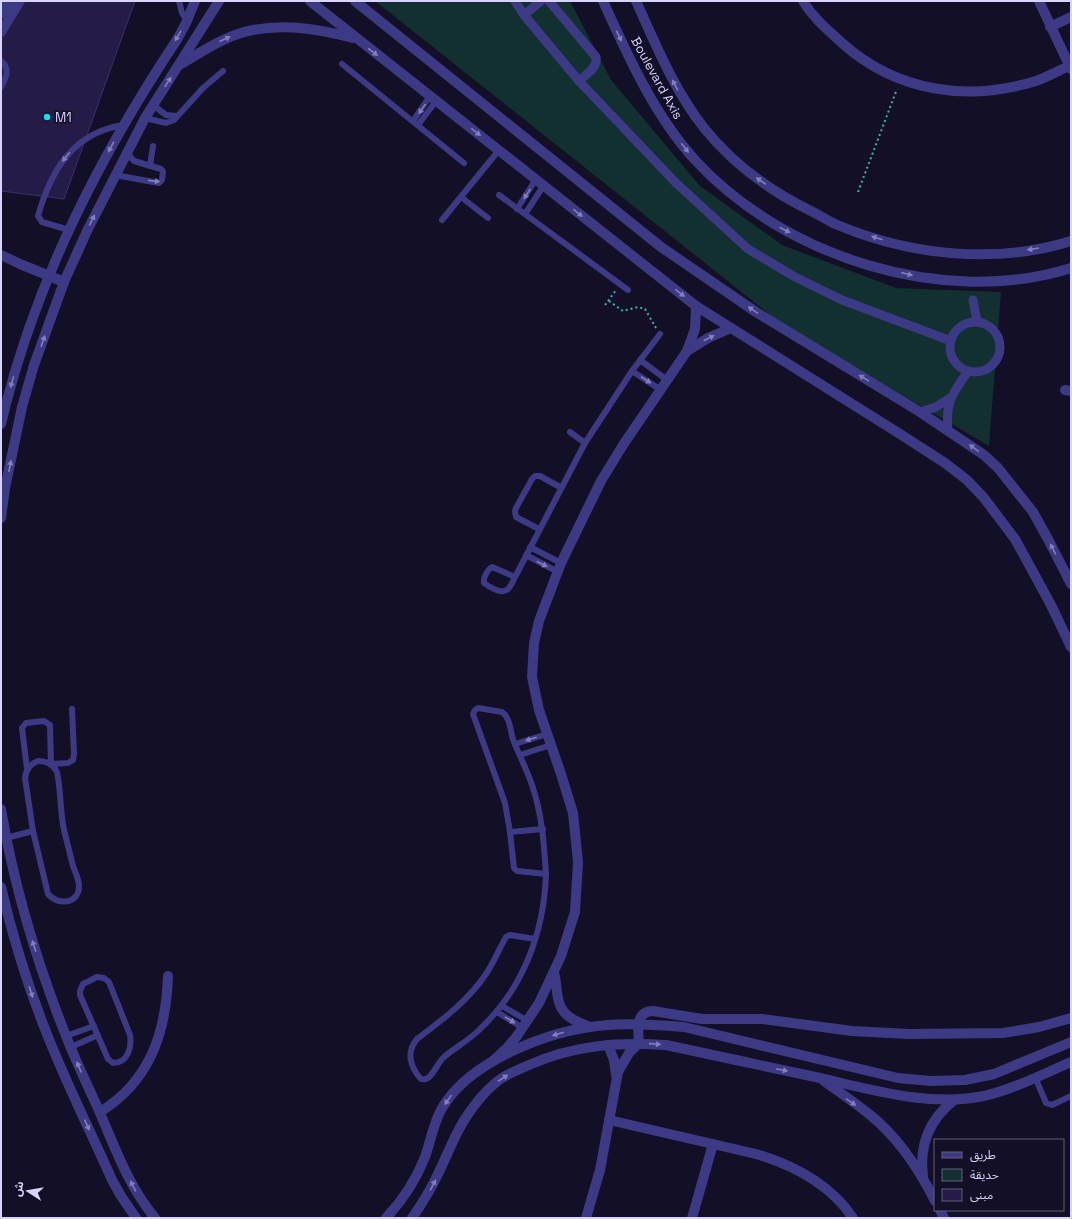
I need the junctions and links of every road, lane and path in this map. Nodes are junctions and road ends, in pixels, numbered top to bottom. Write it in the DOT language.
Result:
graph roads {
  1 [pos="9,1"];
  2 [pos="20,1"];
  3 [pos="179,1"];
  4 [pos="195,1"];
  5 [pos="219,1"];
  6 [pos="310,1"];
  7 [pos="355,1"];
  8 [pos="515,1"];
  9 [pos="541,1"];
  10 [pos="549,1"];
  11 [pos="603,1"];
  12 [pos="636,1"];
  13 [pos="803,1"];
  14 [pos="1039,1"];
  15 [pos="1,14"];
  16 [pos="524,15"];
  17 [pos="1071,18"];
  18 [pos="187,20"];
  19 [pos="1050,27"];
  20 [pos="1,32"];
  21 [pos="357,39"];
  22 [pos="1,61"];
  23 [pos="342,64"];
  24 [pos="179,65"];
  25 [pos="1070,68"];
  26 [pos="223,72"];
  27 [pos="900,80"];
  28 [pos="579,81"];
  29 [pos="1,87"];
  30 [pos="433,99"];
  31 [pos="153,105"];
  32 [pos="177,116"];
  33 [pos="145,118"];
  34 [pos="416,123"];
  35 [pos="123,125"];
  36 [pos="154,146"];
  37 [pos="499,150"];
  38 [pos="127,153"];
  39 [pos="464,162"];
  40 [pos="150,166"];
  41 [pos="115,175"];
  42 [pos="540,182"];
  43 [pos="858,192"];
  44 [pos="499,195"];
  45 [pos="462,197"];
  46 [pos="517,209"];
  47 [pos="525,214"];
  48 [pos="488,218"];
  49 [pos="442,220"];
  50 [pos="69,230"];
  51 [pos="1071,241"];
  52 [pos="1,255"];
  53 [pos="1071,268"];
  54 [pos="48,276"];
  55 [pos="64,282"];
  56 [pos="620,284"];
  57 [pos="628,290"];
  58 [pos="609,300"];
  59 [pos="973,300"];
  60 [pos="605,305"];
  61 [pos="696,306"];
  62 [pos="977,322"];
  63 [pos="731,328"];
  64 [pos="660,334"];
  65 [pos="951,341"];
  66 [pos="687,351"];
  67 [pos="640,360"];
  68 [pos="632,371"];
  69 [pos="968,371"];
  70 [pos="667,380"];
  71 [pos="661,390"];
  72 [pos="950,398"];
  73 [pos="920,412"];
  74 [pos="1,424"];
  75 [pos="948,430"];
  76 [pos="570,432"];
  77 [pos="585,443"];
  78 [pos="560,487"];
  79 [pos="1,518"];
  80 [pos="539,529"];
  81 [pos="530,547"];
  82 [pos="526,555"];
  83 [pos="560,568"];
  84 [pos="514,577"];
  85 [pos="1071,584"];
  86 [pos="1071,647"];
  87 [pos="72,709"];
  88 [pos="547,734"];
  89 [pos="515,744"];
  90 [pos="551,746"];
  91 [pos="520,755"];
  92 [pos="52,764"];
  93 [pos="27,769"];
  94 [pos="1,809"];
  95 [pos="543,829"];
  96 [pos="33,831"];
  97 [pos="510,832"];
  98 [pos="6,838"];
  99 [pos="546,874"];
  100 [pos="1,887"];
  101 [pos="535,939"];
  102 [pos="554,973"];
  103 [pos="168,976"];
  104 [pos="502,1006"];
  105 [pos="497,1012"];
  106 [pos="1071,1018"];
  107 [pos="525,1025"];
  108 [pos="638,1025"];
  109 [pos="94,1026"];
  110 [pos="590,1027"];
  111 [pos="98,1035"];
  112 [pos="66,1036"];
  113 [pos="1071,1042"];
  114 [pos="639,1043"];
  115 [pos="608,1045"];
  116 [pos="71,1047"];
  117 [pos="493,1061"];
  118 [pos="1071,1062"];
  119 [pos="1035,1077"];
  120 [pos="820,1078"];
  121 [pos="616,1079"];
  122 [pos="1071,1096"];
  123 [pos="954,1100"];
  124 [pos="100,1112"];
  125 [pos="609,1120"];
  126 [pos="713,1144"];
  127 [pos="924,1178"];
  128 [pos="934,1199"];
  129 [pos="136,1218"];
  130 [pos="155,1218"];
  131 [pos="386,1218"];
  132 [pos="412,1218"];
  133 [pos="586,1218"];
  134 [pos="692,1218"];
  135 [pos="853,1218"];
  1 -- 15 [label="street"];
  2 -- 20 [label="street"];
  3 -- 18 [label="lane"];
  4 -- 18 [label="street"];
  5 -- 24 [label="street"];
  6 -- 21 [label="street"];
  73 -- 7 [label="street, one-way"];
  8 -- 16 [label="street"];
  9 -- 16 [label="street"];
  10 -- 28 [label="street"];
  11 -- 53 [label="street, Boulevard Axis, one-way"];
  51 -- 12 [label="street, Boulevard Axis, one-way"];
  13 -- 27 [label="street"];
  14 -- 19 [label="street"];
  16 -- 28 [label="street"];
  17 -- 19 [label="street"];
  18 -- 35 [label="street, one-way"];
  19 -- 25 [label="street"];
  24 -- 21 [label="street, one-way"];
  21 -- 30 [label="street, one-way"];
  22 -- 29 [label="lane"];
  23 -- 34 [label="lane"];
  31 -- 24 [label="street, one-way"];
  25 -- 27 [label="street"];
  26 -- 32 [label="lane"];
  27 -- 43 [label="path"];
  28 -- 65 [label="street"];
  30 -- 34 [label="lane"];
  30 -- 37 [label="street, one-way"];
  31 -- 32 [label="lane"];
  31 -- 33 [label="street"];
  32 -- 33 [label="lane"];
  33 -- 38 [label="street"];
  34 -- 39 [label="lane"];
  35 -- 50 [label="street, one-way"];
  35 -- 50 [label="lane, one-way"];
  36 -- 40 [label="lane"];
  37 -- 42 [label="street"];
  37 -- 45 [label="lane"];
  38 -- 40 [label="lane"];
  38 -- 41 [label="street"];
  41 -- 40 [label="lane, one-way"];
  55 -- 41 [label="street, one-way"];
  42 -- 46 [label="lane, one-way"];
  42 -- 47 [label="lane"];
  42 -- 61 [label="street, one-way"];
  44 -- 46 [label="lane"];
  45 -- 48 [label="lane"];
  45 -- 49 [label="lane"];
  46 -- 47 [label="lane"];
  47 -- 56 [label="lane"];
  50 -- 54 [label="street"];
  52 -- 54 [label="street"];
  54 -- 55 [label="street"];
  54 -- 74 [label="street, one-way"];
  79 -- 55 [label="street, one-way"];
  56 -- 57 [label="lane"];
  56 -- 58 [label="path"];
  58 -- 60 [label="path"];
  58 -- 64 [label="path"];
  59 -- 62 [label="street"];
  61 -- 63 [label="street"];
  61 -- 66 [label="street"];
  62 -- 65 [label="street"];
  62 -- 69 [label="street"];
  66 -- 63 [label="street, one-way"];
  63 -- 86 [label="street"];
  64 -- 67 [label="lane"];
  65 -- 69 [label="street"];
  66 -- 70 [label="street"];
  67 -- 68 [label="lane"];
  67 -- 70 [label="lane"];
  68 -- 71 [label="lane, one-way"];
  68 -- 77 [label="lane"];
  69 -- 72 [label="street"];
  70 -- 71 [label="street"];
  71 -- 83 [label="street"];
  72 -- 73 [label="street"];
  72 -- 75 [label="street"];
  73 -- 75 [label="street"];
  85 -- 75 [label="street, one-way"];
  76 -- 77 [label="lane"];
  77 -- 78 [label="lane"];
  78 -- 80 [label="lane"];
  78 -- 80 [label="lane"];
  80 -- 81 [label="lane"];
  81 -- 82 [label="lane"];
  81 -- 83 [label="lane"];
  82 -- 83 [label="lane, one-way"];
  82 -- 84 [label="lane"];
  83 -- 88 [label="street"];
  84 -- 84 [label="lane"];
  87 -- 92 [label="lane"];
  88 -- 89 [label="lane, one-way"];
  88 -- 90 [label="street"];
  89 -- 91 [label="lane"];
  89 -- 97 [label="lane"];
  90 -- 91 [label="lane"];
  90 -- 102 [label="street"];
  91 -- 95 [label="lane"];
  92 -- 93 [label="lane"];
  92 -- 93 [label="lane"];
  92 -- 96 [label="lane"];
  93 -- 96 [label="lane"];
  94 -- 98 [label="street"];
  95 -- 97 [label="lane"];
  95 -- 99 [label="lane"];
  96 -- 98 [label="lane"];
  97 -- 99 [label="lane"];
  112 -- 98 [label="street, one-way"];
  99 -- 101 [label="lane"];
  100 -- 129 [label="street, one-way"];
  101 -- 104 [label="lane"];
  101 -- 105 [label="lane"];
  102 -- 107 [label="street"];
  102 -- 110 [label="street"];
  103 -- 124 [label="street"];
  104 -- 105 [label="lane"];
  104 -- 107 [label="lane"];
  105 -- 107 [label="lane, one-way"];
  106 -- 108 [label="street"];
  107 -- 117 [label="street"];
  108 -- 110 [label="street"];
  108 -- 113 [label="street"];
  108 -- 114 [label="street"];
  109 -- 111 [label="lane"];
  109 -- 111 [label="lane"];
  109 -- 112 [label="lane"];
  110 -- 117 [label="street, one-way"];
  111 -- 116 [label="lane"];
  112 -- 116 [label="street"];
  114 -- 115 [label="street"];
  114 -- 120 [label="street, one-way"];
  114 -- 121 [label="street"];
  115 -- 121 [label="street"];
  132 -- 115 [label="street, one-way"];
  124 -- 116 [label="street, one-way"];
  117 -- 131 [label="street, one-way"];
  118 -- 119 [label="street"];
  119 -- 122 [label="lane"];
  119 -- 123 [label="street"];
  120 -- 123 [label="street"];
  120 -- 127 [label="street, one-way"];
  121 -- 125 [label="street"];
  123 -- 127 [label="street"];
  130 -- 124 [label="street, one-way"];
  125 -- 126 [label="street"];
  125 -- 133 [label="street"];
  126 -- 134 [label="street"];
  126 -- 135 [label="street"];
  127 -- 128 [label="street"];
}
